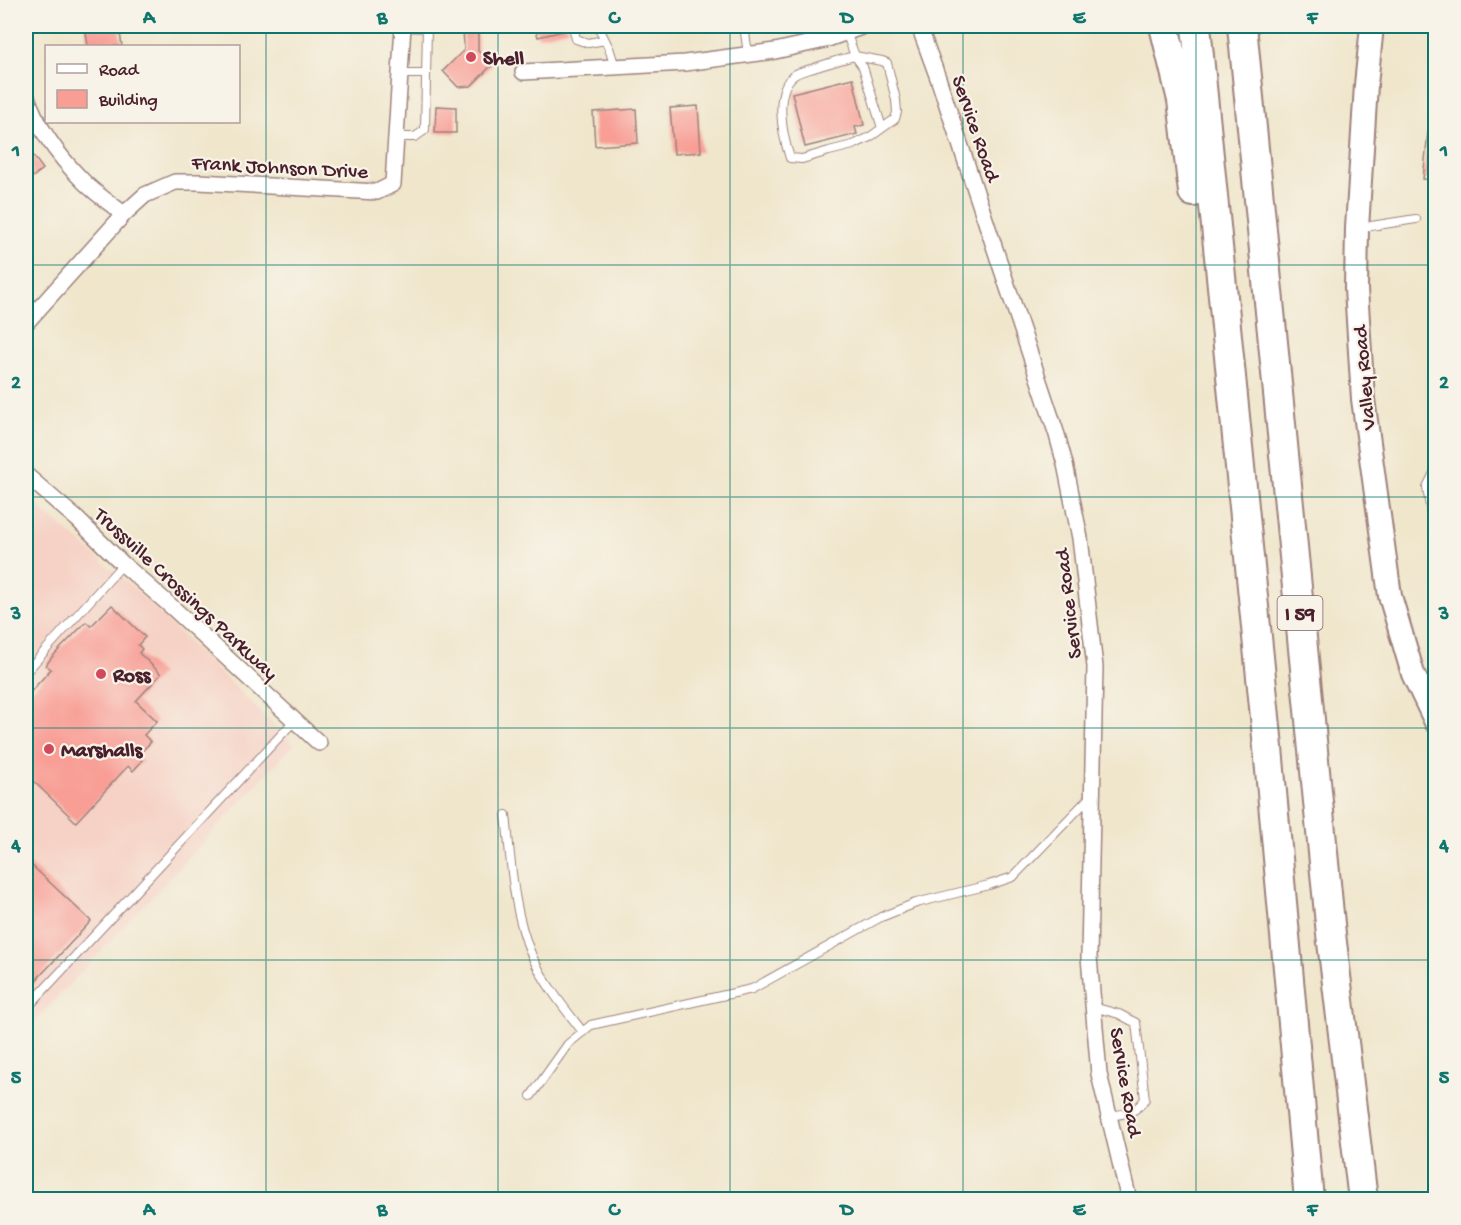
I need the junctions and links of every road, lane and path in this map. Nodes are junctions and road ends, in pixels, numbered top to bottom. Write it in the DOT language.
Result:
graph roads {
  1 [pos="403,26"];
  2 [pos="573,26"];
  3 [pos="598,26"];
  4 [pos="744,26"];
  5 [pos="864,26"];
  6 [pos="919,26"];
  7 [pos="1164,26"];
  8 [pos="1196,26"];
  9 [pos="1242,26"];
  10 [pos="1372,26"];
  11 [pos="427,27"];
  12 [pos="846,32"];
  13 [pos="605,40"];
  14 [pos="748,54"];
  15 [pos="855,56"];
  16 [pos="615,67"];
  17 [pos="523,72"];
  18 [pos="400,74"];
  19 [pos="426,74"];
  20 [pos="26,94"];
  21 [pos="882,128"];
  22 [pos="396,137"];
  23 [pos="124,214"];
  24 [pos="1416,219"];
  25 [pos="1357,228"];
  26 [pos="26,323"];
  27 [pos="1436,473"];
  28 [pos="26,475"];
  29 [pos="1436,546"];
  30 [pos="123,564"];
  31 [pos="26,672"];
  32 [pos="1427,682"];
  33 [pos="294,721"];
  34 [pos="1436,722"];
  35 [pos="1267,737"];
  36 [pos="319,743"];
  37 [pos="1092,795"];
  38 [pos="506,816"];
  39 [pos="1094,1007"];
  40 [pos="26,1009"];
  41 [pos="583,1032"];
  42 [pos="531,1096"];
  43 [pos="1109,1116"];
  44 [pos="1129,1200"];
  45 [pos="1309,1200"];
  46 [pos="1363,1200"];
  1 -- 11 [label="lane"];
  1 -- 18 [label="street, Frank Johnson Drive"];
  2 -- 13 [label="lane"];
  3 -- 13 [label="lane"];
  4 -- 14 [label="lane"];
  5 -- 12 [label="street"];
  6 -- 37 [label="street, Service Road"];
  7 -- 35 [label="highway"];
  8 -- 35 [label="highway, I 59"];
  9 -- 46 [label="highway, I 59"];
  10 -- 25 [label="street, Valley Road"];
  11 -- 19 [label="lane"];
  12 -- 14 [label="street"];
  12 -- 15 [label="lane"];
  13 -- 16 [label="lane"];
  14 -- 16 [label="street"];
  15 -- 21 [label="lane"];
  15 -- 21 [label="lane"];
  15 -- 21 [label="lane"];
  16 -- 17 [label="street"];
  18 -- 19 [label="lane"];
  18 -- 22 [label="street, Frank Johnson Drive"];
  19 -- 22 [label="lane"];
  20 -- 23 [label="street"];
  22 -- 23 [label="street, Frank Johnson Drive"];
  23 -- 26 [label="street, Frank Johnson Drive"];
  24 -- 25 [label="lane"];
  25 -- 32 [label="street, Valley Road"];
  27 -- 29 [label="lane"];
  28 -- 30 [label="street, Trussville Crossings Parkway"];
  30 -- 31 [label="lane"];
  30 -- 33 [label="street, Trussville Crossings Parkway"];
  32 -- 34 [label="street, Valley Road"];
  33 -- 36 [label="street, Trussville Crossings Parkway"];
  33 -- 40 [label="lane"];
  35 -- 45 [label="highway, I 59"];
  37 -- 39 [label="street, Service Road"];
  37 -- 41 [label="lane"];
  38 -- 41 [label="lane"];
  39 -- 43 [label="street, Service Road"];
  39 -- 43 [label="lane"];
  41 -- 42 [label="lane"];
  43 -- 44 [label="street, Service Road"];
}
